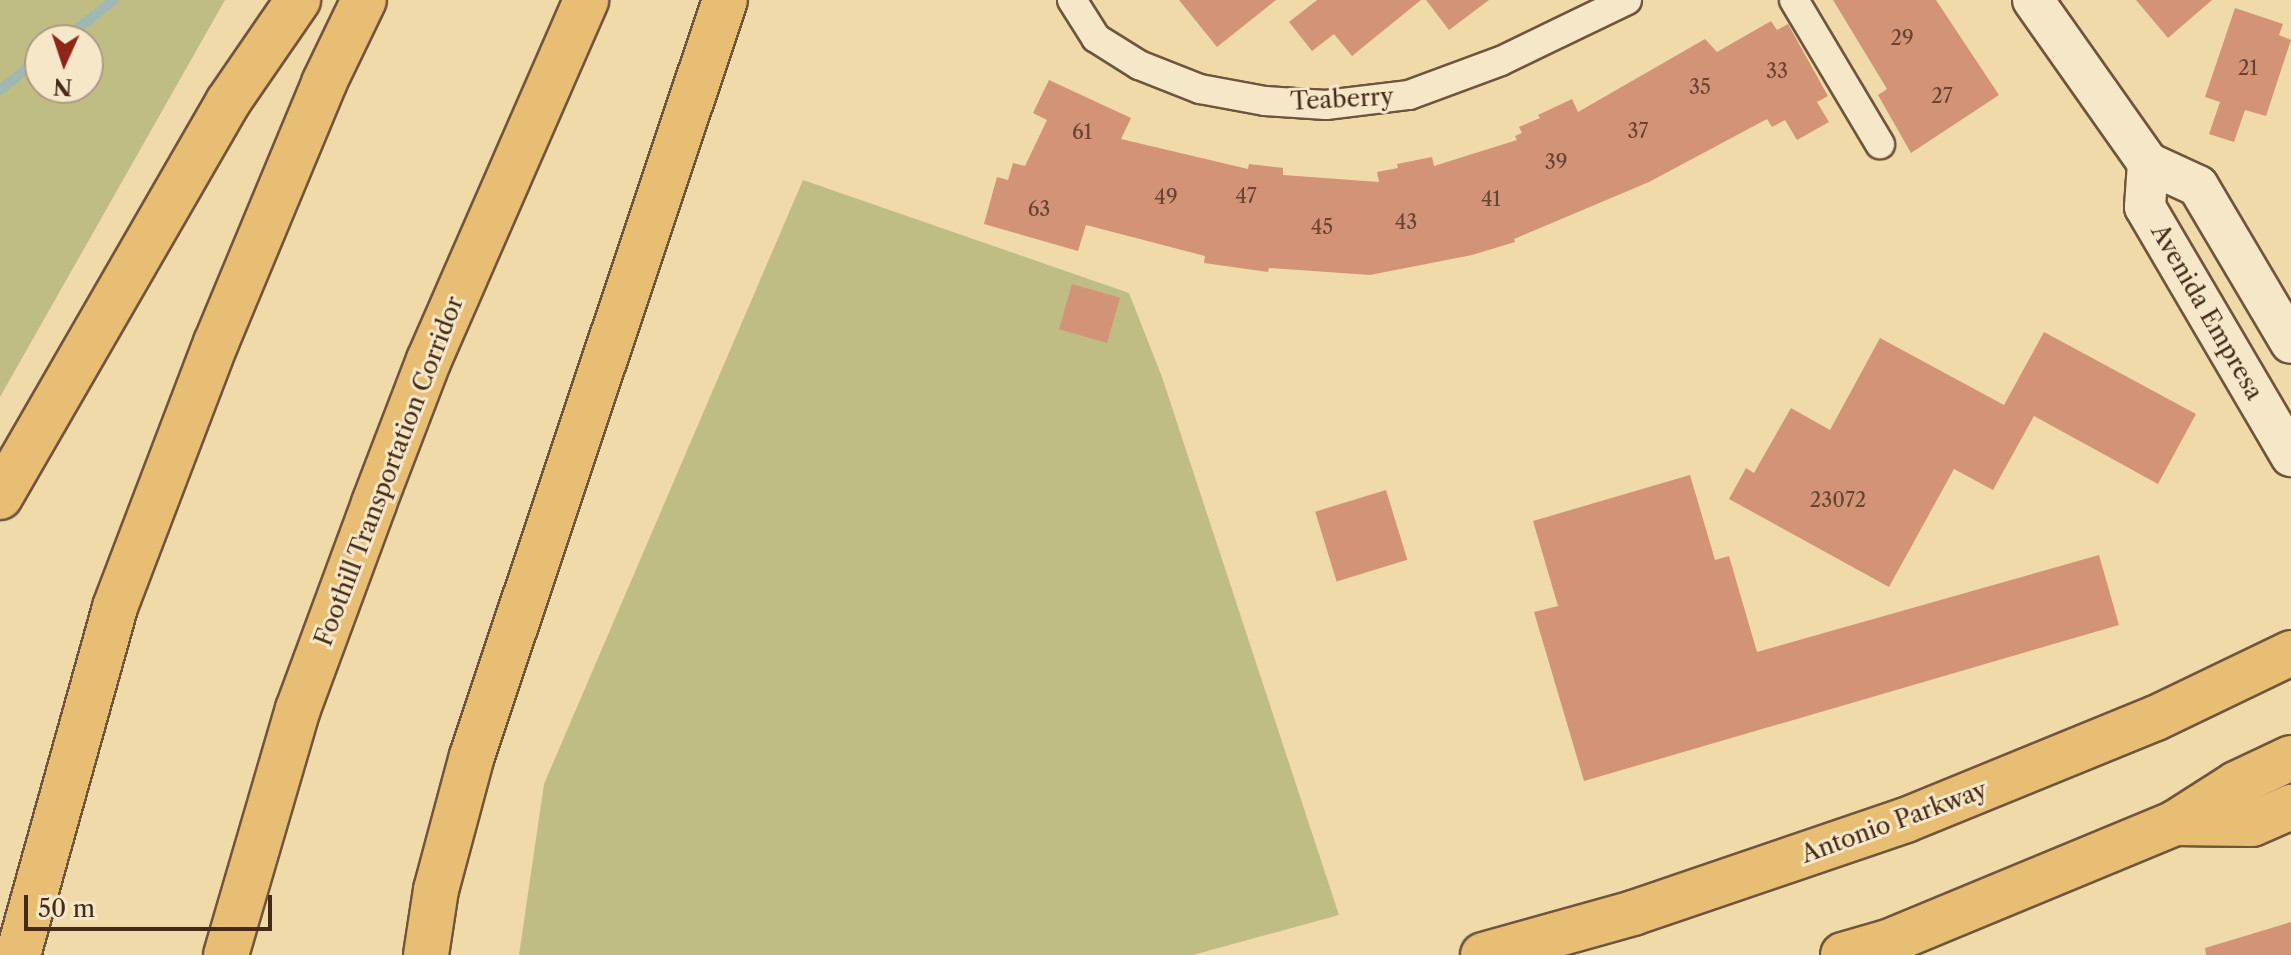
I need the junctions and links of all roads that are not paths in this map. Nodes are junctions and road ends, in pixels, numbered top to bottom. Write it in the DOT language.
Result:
graph roads {
  1 [pos="298,0"];
  2 [pos="364,0"];
  3 [pos="725,0"];
  4 [pos="1072,0"];
  5 [pos="1627,0"];
  6 [pos="1794,0"];
  7 [pos="2033,0"];
  8 [pos="579,15"];
  9 [pos="1880,144"];
  10 [pos="2148,163"];
  11 [pos="2291,343"];
  12 [pos="2291,456"];
  13 [pos="0,497"];
  14 [pos="2291,653"];
  15 [pos="2291,758"];
  16 [pos="2291,807"];
  17 [pos="2175,823"];
  18 [pos="18,955"];
  19 [pos="226,955"];
  20 [pos="426,955"];
  21 [pos="1483,955"];
  22 [pos="1843,955"];
  1 -- 13 [label="main road"];
  2 -- 18 [label="main road"];
  3 -- 20 [label="main road"];
  4 -- 5 [label="street, Teaberry"];
  6 -- 9 [label="street"];
  7 -- 10 [label="street"];
  8 -- 19 [label="main road, Foothill Transportation Corridor"];
  10 -- 11 [label="street"];
  10 -- 12 [label="street, Avenida Empresa"];
  14 -- 21 [label="main road, Antonio Parkway"];
  15 -- 17 [label="main road"];
  16 -- 17 [label="main road"];
  17 -- 22 [label="main road"];
}
